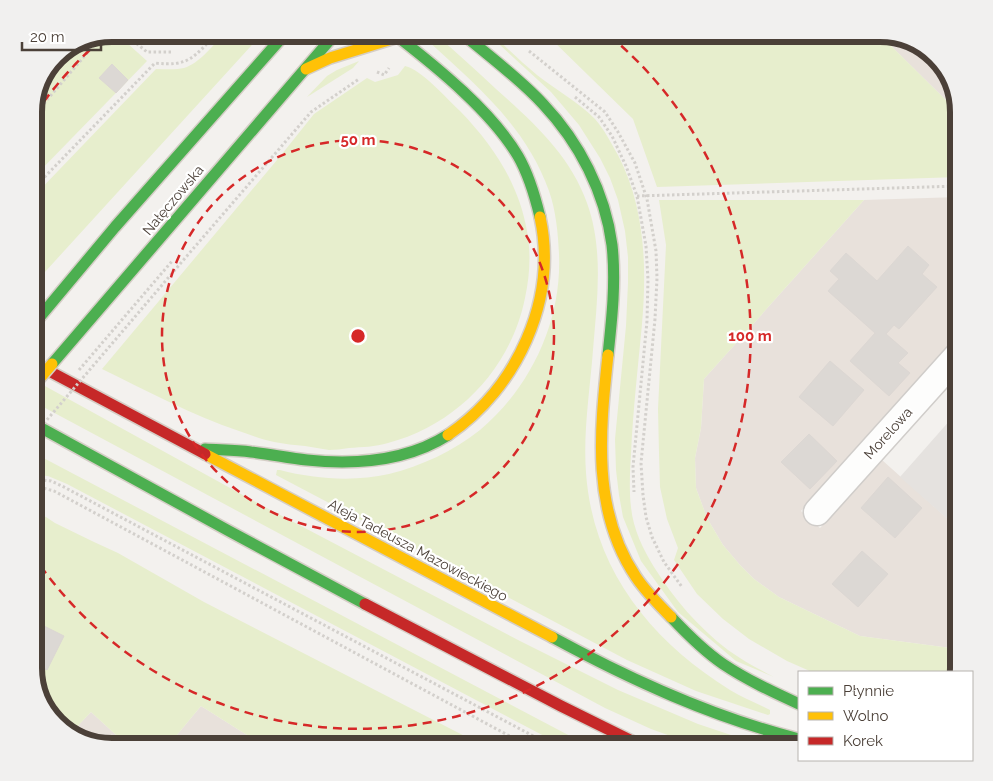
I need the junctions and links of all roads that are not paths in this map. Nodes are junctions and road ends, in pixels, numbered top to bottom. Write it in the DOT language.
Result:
graph roads {
  1 [pos="277,43"];
  2 [pos="328,43"];
  3 [pos="374,43"];
  4 [pos="407,43"];
  5 [pos="474,43"];
  6 [pos="306,69"];
  7 [pos="43,313"];
  8 [pos="950,364"];
  9 [pos="43,367"];
  10 [pos="43,375"];
  11 [pos="43,428"];
  12 [pos="194,448"];
  13 [pos="817,512"];
  14 [pos="798,704"];
  15 [pos="625,738"];
  16 [pos="795,738"];
  1 -- 7 [label="main road, Nałęczowska"];
  2 -- 6 [label="main road, Nałęczowska"];
  3 -- 6 [label="main road"];
  4 -- 12 [label="main road"];
  5 -- 14 [label="main road"];
  6 -- 10 [label="main road, Nałęczowska, bridge"];
  8 -- 13 [label="street, Morelowa"];
  9 -- 12 [label="main road, Aleja Tadeusza Mazowieckiego"];
  11 -- 15 [label="main road"];
  12 -- 16 [label="main road, Aleja Tadeusza Mazowieckiego"];
}
